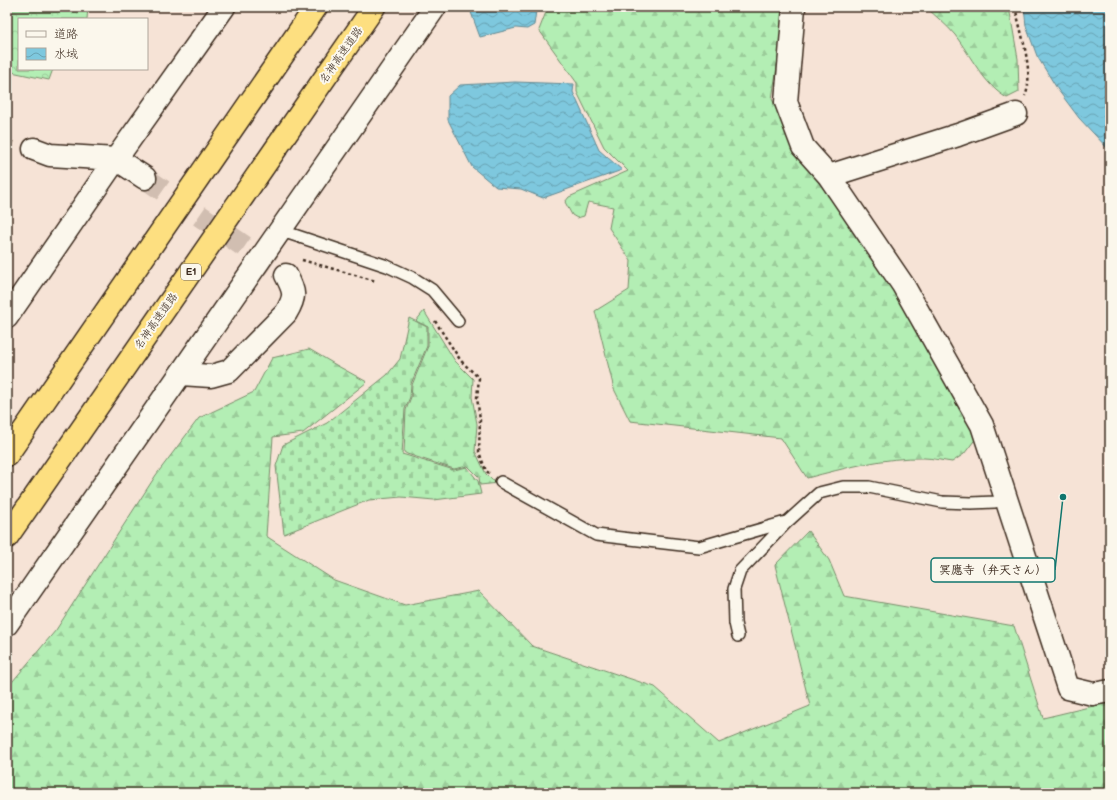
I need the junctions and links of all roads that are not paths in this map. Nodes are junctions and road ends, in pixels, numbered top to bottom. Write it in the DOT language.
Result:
graph roads {
  1 [pos="224,7"];
  2 [pos="316,7"];
  3 [pos="374,7"];
  4 [pos="435,7"];
  5 [pos="794,7"];
  6 [pos="1016,114"];
  7 [pos="34,149"];
  8 [pos="116,159"];
  9 [pos="829,176"];
  10 [pos="145,178"];
  11 [pos="280,230"];
  12 [pos="291,268"];
  13 [pos="7,317"];
  14 [pos="458,322"];
  15 [pos="180,374"];
  16 [pos="7,455"];
  17 [pos="501,482"];
  18 [pos="1005,498"];
  19 [pos="787,522"];
  20 [pos="7,537"];
  21 [pos="7,624"];
  22 [pos="738,636"];
  23 [pos="1110,691"];
  1 -- 8 [label="street"];
  2 -- 16 [label="highway"];
  3 -- 20 [label="highway, 名神高速道路 / E1"];
  4 -- 11 [label="street"];
  5 -- 9 [label="street"];
  6 -- 9 [label="street"];
  7 -- 8 [label="street"];
  8 -- 10 [label="street"];
  8 -- 13 [label="street"];
  9 -- 18 [label="street"];
  11 -- 14 [label="lane"];
  11 -- 15 [label="street"];
  12 -- 15 [label="street"];
  15 -- 21 [label="street"];
  17 -- 19 [label="lane"];
  18 -- 19 [label="lane"];
  18 -- 23 [label="street"];
  19 -- 22 [label="lane"];
}
